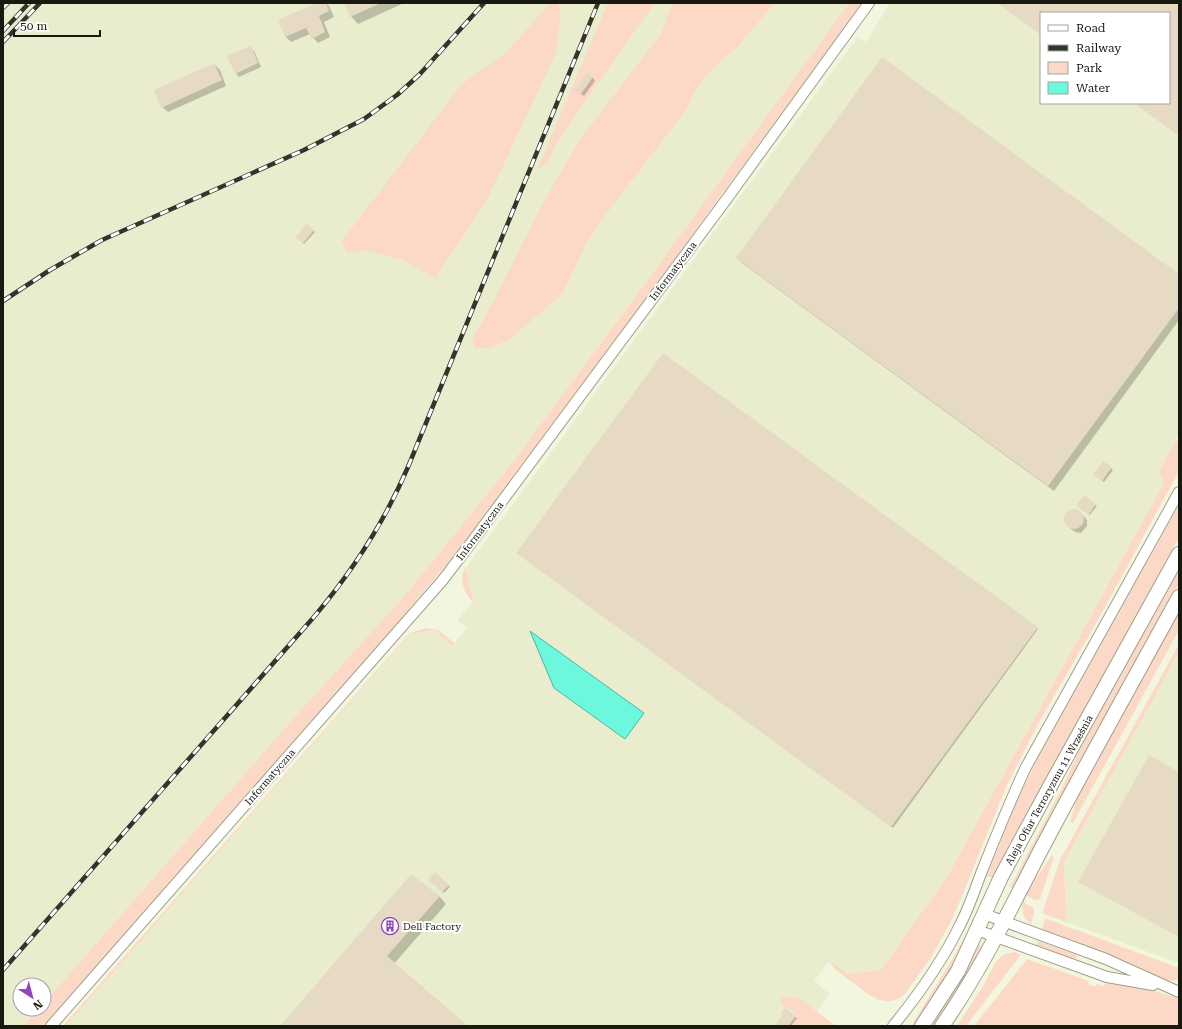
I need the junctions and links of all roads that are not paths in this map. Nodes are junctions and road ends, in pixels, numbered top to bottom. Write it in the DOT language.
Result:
graph roads {
  1 [pos="869,3"];
  2 [pos="1179,492"];
  3 [pos="1179,554"];
  4 [pos="1179,596"];
  5 [pos="984,914"];
  6 [pos="1004,922"];
  7 [pos="977,930"];
  8 [pos="996,937"];
  9 [pos="1167,988"];
  10 [pos="1179,992"];
  11 [pos="51,1026"];
  12 [pos="893,1026"];
  13 [pos="922,1026"];
  14 [pos="942,1026"];
  1 -- 11 [label="street, Informatyczna"];
  2 -- 12 [label="street"];
  3 -- 5 [label="street, Aleja Ofiar Terroryzmu 11 Września"];
  4 -- 6 [label="street, Aleja Ofiar Terroryzmu 11 Września"];
  5 -- 6 [label="street"];
  5 -- 7 [label="street, Aleja Ofiar Terroryzmu 11 Września"];
  6 -- 8 [label="street, Aleja Ofiar Terroryzmu 11 Września"];
  6 -- 9 [label="street"];
  7 -- 8 [label="street"];
  7 -- 13 [label="street, Aleja Ofiar Terroryzmu 11 Września"];
  8 -- 9 [label="street"];
  8 -- 14 [label="street, Aleja Ofiar Terroryzmu 11 Września"];
  9 -- 10 [label="street"];
}
